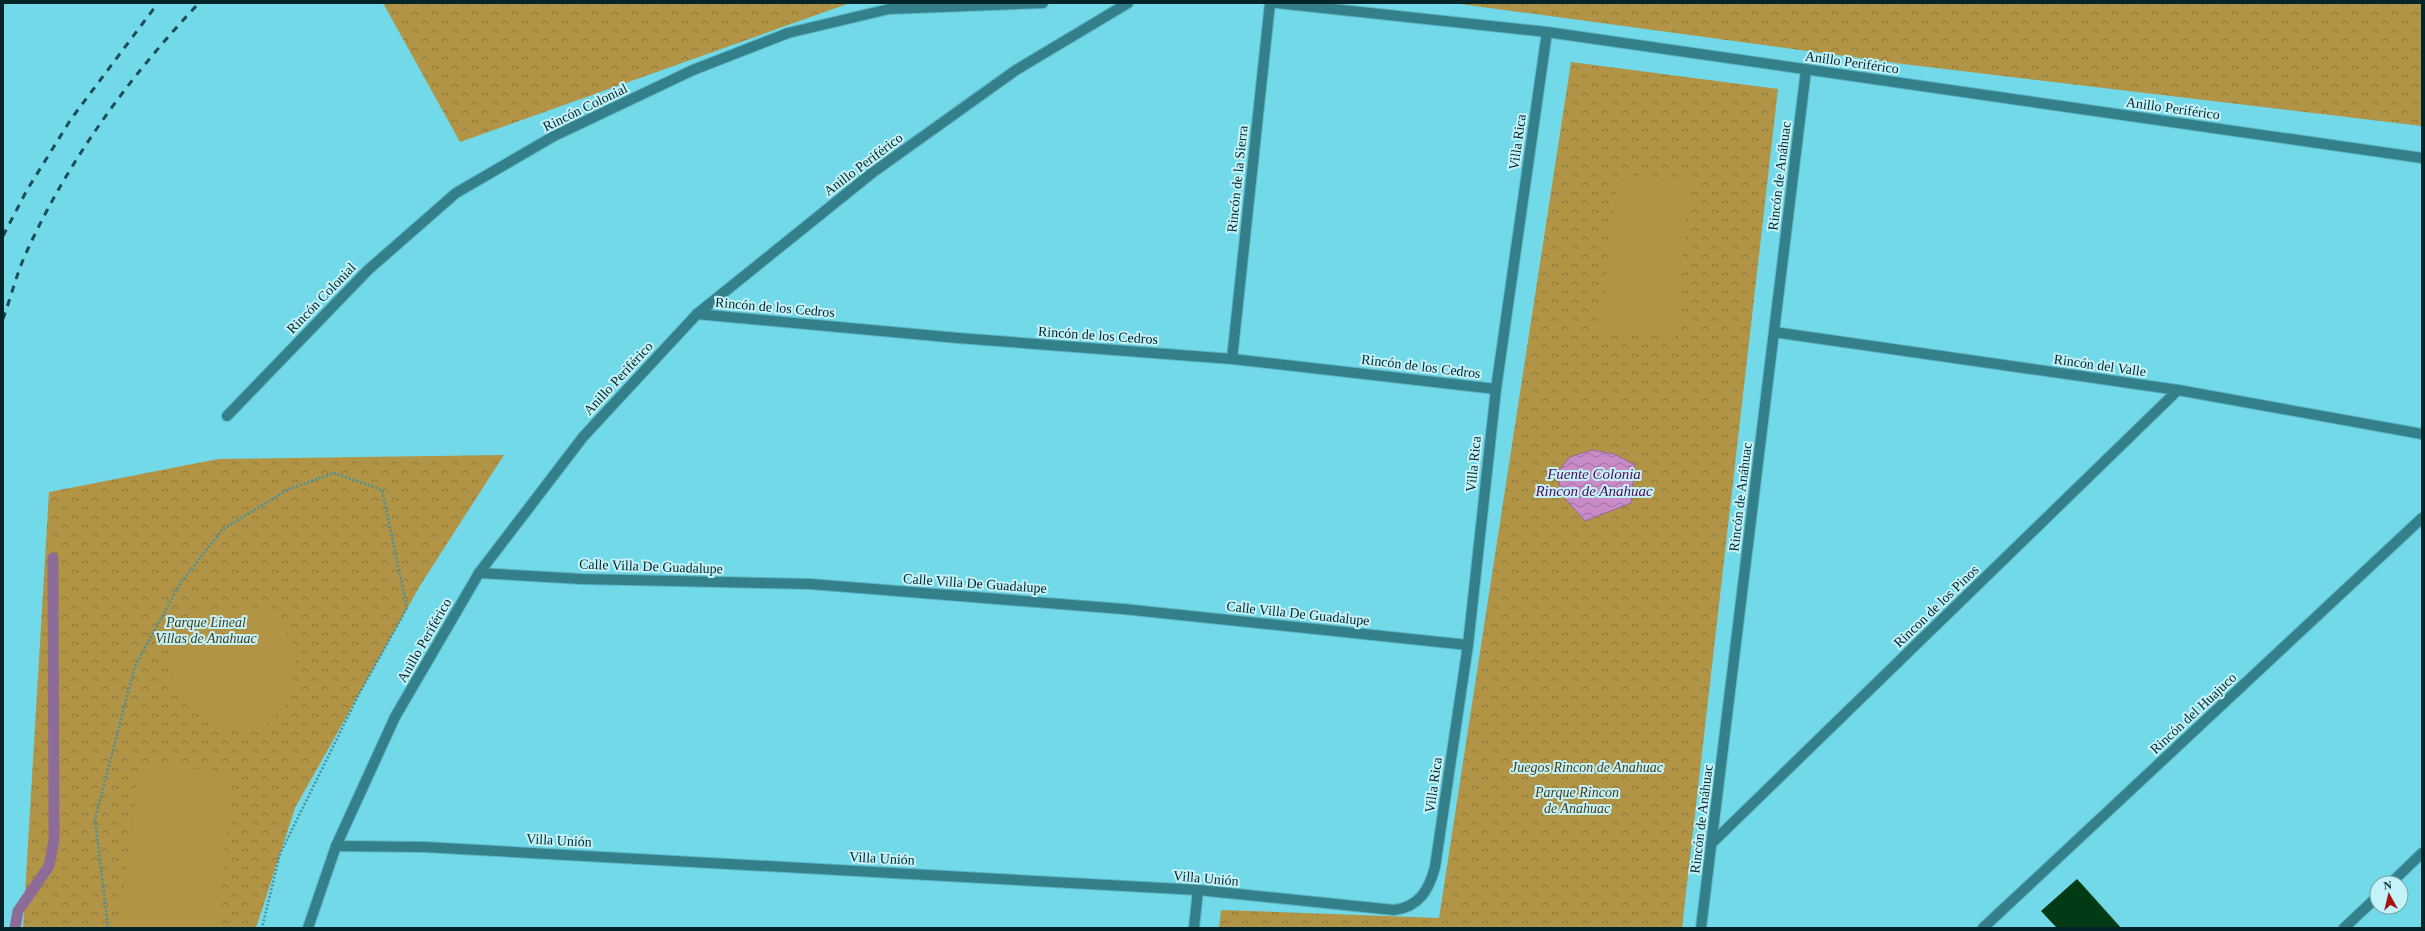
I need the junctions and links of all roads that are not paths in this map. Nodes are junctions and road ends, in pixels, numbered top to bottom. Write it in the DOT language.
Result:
graph roads {
  1 [pos="1043,3"];
  2 [pos="1128,3"];
  3 [pos="1270,3"];
  4 [pos="1277,3"];
  5 [pos="1547,32"];
  6 [pos="1806,70"];
  7 [pos="2422,158"];
  8 [pos="697,314"];
  9 [pos="1774,332"];
  10 [pos="1232,359"];
  11 [pos="1496,389"];
  12 [pos="2178,390"];
  13 [pos="227,416"];
  14 [pos="2422,434"];
  15 [pos="2422,518"];
  16 [pos="479,573"];
  17 [pos="1468,645"];
  18 [pos="1713,842"];
  19 [pos="336,846"];
  20 [pos="2422,853"];
  21 [pos="2399,875"];
  22 [pos="1198,890"];
  23 [pos="1423,896"];
  24 [pos="2369,904"];
  25 [pos="308,928"];
  26 [pos="1194,928"];
  27 [pos="1701,928"];
  28 [pos="1983,928"];
  29 [pos="2344,928"];
  1 -- 13 [label="street, Rincón Colonial"];
  2 -- 8 [label="street, Anillo Periférico"];
  3 -- 10 [label="street, Rincón de la Sierra"];
  4 -- 5 [label="street, Anillo Periférico"];
  5 -- 6 [label="street, Anillo Periférico"];
  5 -- 11 [label="street, Villa Rica"];
  6 -- 7 [label="street, Anillo Periférico"];
  6 -- 9 [label="street, Rincón de Anáhuac"];
  8 -- 10 [label="street, Rincón de los Cedros"];
  8 -- 16 [label="street, Anillo Periférico"];
  9 -- 12 [label="street, Rincón del Valle"];
  9 -- 18 [label="street, Rincón de Anáhuac"];
  10 -- 11 [label="street, Rincón de los Cedros"];
  11 -- 17 [label="street, Villa Rica"];
  12 -- 14 [label="street, Rincón del Valle"];
  12 -- 18 [label="street, Rincon de los Pinos"];
  15 -- 28 [label="street, Rincón del Huajuco"];
  16 -- 17 [label="street, Calle Villa De Guadalupe"];
  16 -- 19 [label="street, Anillo Periférico"];
  17 -- 23 [label="street, Villa Rica"];
  18 -- 27 [label="street, Rincón de Anáhuac"];
  19 -- 22 [label="street, Villa Unión"];
  19 -- 25 [label="street, Anillo Periférico"];
  20 -- 21 [label="street"];
  22 -- 23 [label="street, Villa Unión"];
  22 -- 26 [label="street"];
  24 -- 29 [label="street"];
}
